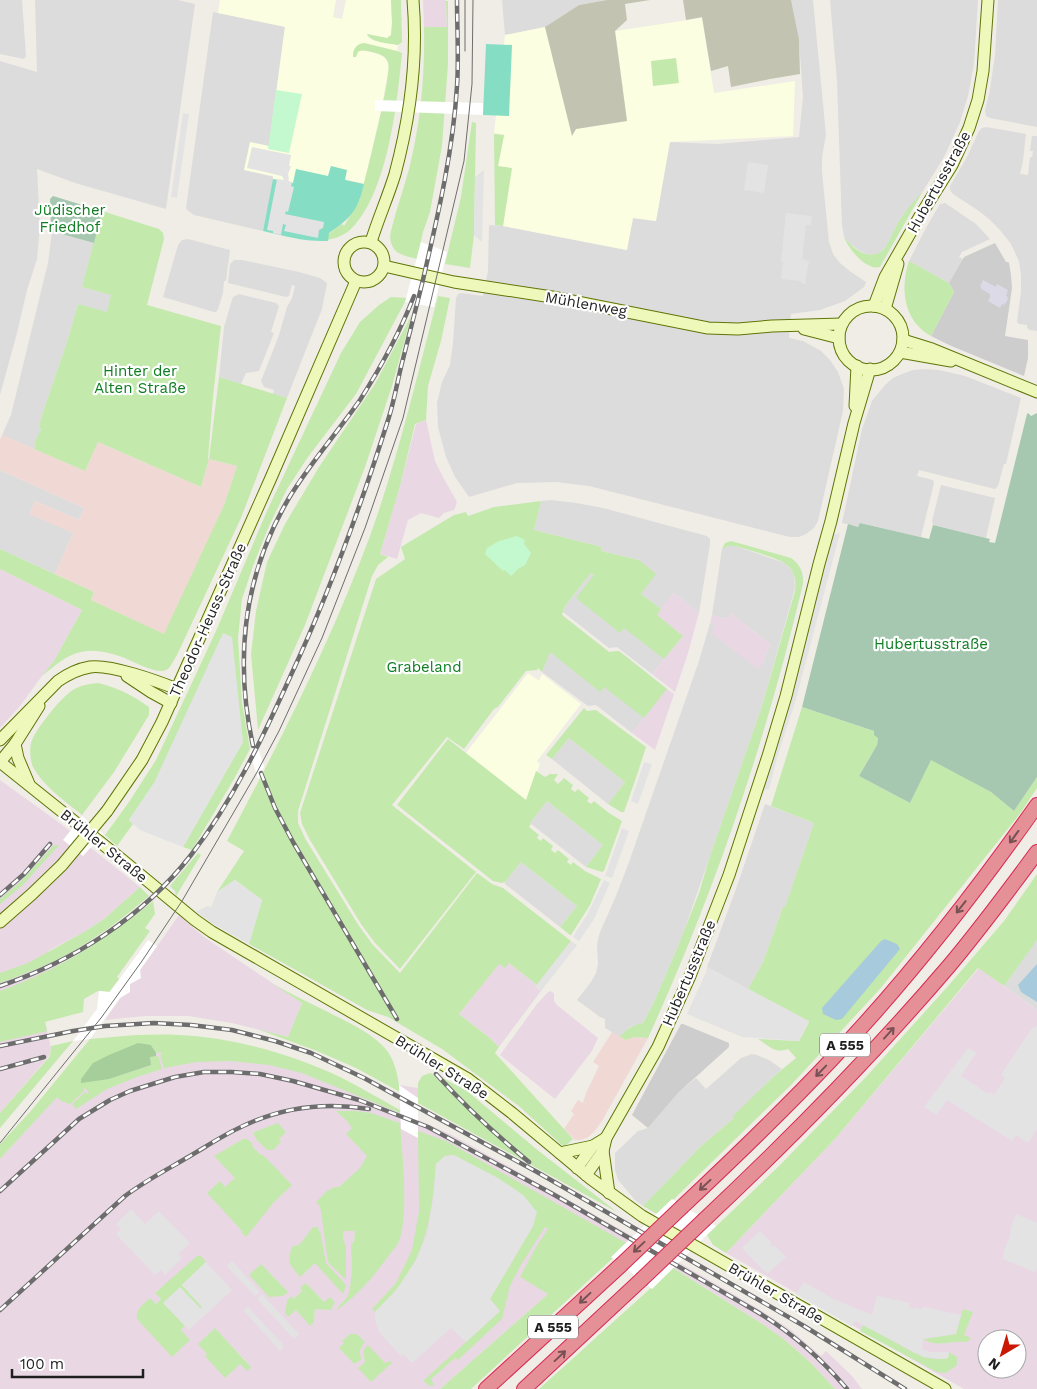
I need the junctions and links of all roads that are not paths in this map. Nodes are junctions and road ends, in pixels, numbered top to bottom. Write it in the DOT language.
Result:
graph roads {
  1 [pos="412,0"];
  2 [pos="988,0"];
  3 [pos="371,242"];
  4 [pos="384,266"];
  5 [pos="356,281"];
  6 [pos="880,308"];
  7 [pos="842,324"];
  8 [pos="790,326"];
  9 [pos="839,338"];
  10 [pos="901,346"];
  11 [pos="858,366"];
  12 [pos="870,369"];
  13 [pos="1037,392"];
  14 [pos="854,422"];
  15 [pos="119,671"];
  16 [pos="51,688"];
  17 [pos="177,689"];
  18 [pos="171,702"];
  19 [pos="0,740"];
  20 [pos="15,744"];
  21 [pos="0,762"];
  22 [pos="31,788"];
  23 [pos="1037,805"];
  24 [pos="1037,852"];
  25 [pos="0,922"];
  26 [pos="598,1148"];
  27 [pos="560,1153"];
  28 [pos="581,1172"];
  29 [pos="610,1194"];
  30 [pos="486,1389"];
  31 [pos="524,1389"];
  32 [pos="944,1389"];
  1 -- 3 [label="main road"];
  2 -- 6 [label="main road, Hubertusstraße"];
  3 -- 4 [label="main road"];
  3 -- 5 [label="main road"];
  4 -- 5 [label="main road"];
  4 -- 8 [label="main road, Mühlenweg"];
  5 -- 17 [label="main road, Theodor-Heuss-Straße"];
  6 -- 7 [label="main road"];
  6 -- 10 [label="main road"];
  7 -- 8 [label="main road, Mühlenweg"];
  7 -- 9 [label="main road"];
  8 -- 9 [label="main road, Mühlenweg"];
  9 -- 11 [label="main road"];
  10 -- 12 [label="main road"];
  10 -- 13 [label="main road"];
  11 -- 12 [label="main road"];
  11 -- 14 [label="main road, Hubertusstraße"];
  12 -- 14 [label="main road, Hubertusstraße"];
  14 -- 26 [label="main road, Hubertusstraße"];
  15 -- 16 [label="main road"];
  15 -- 17 [label="main road"];
  15 -- 18 [label="main road"];
  16 -- 19 [label="main road"];
  16 -- 20 [label="main road"];
  17 -- 18 [label="main road, Theodor-Heuss-Straße"];
  18 -- 25 [label="main road, Theodor-Heuss-Straße, bridge"];
  20 -- 21 [label="main road"];
  20 -- 22 [label="main road"];
  21 -- 22 [label="main road, Brühler Straße"];
  22 -- 27 [label="main road, Brühler Straße"];
  23 -- 30 [label="highway, A 555, one-way, bridge"];
  31 -- 24 [label="highway, A 555, one-way, bridge"];
  26 -- 27 [label="main road"];
  26 -- 28 [label="main road, Hubertusstraße"];
  26 -- 29 [label="main road"];
  27 -- 28 [label="main road, Brühler Straße"];
  28 -- 29 [label="main road, Brühler Straße"];
  29 -- 32 [label="main road, Brühler Straße"];
}
